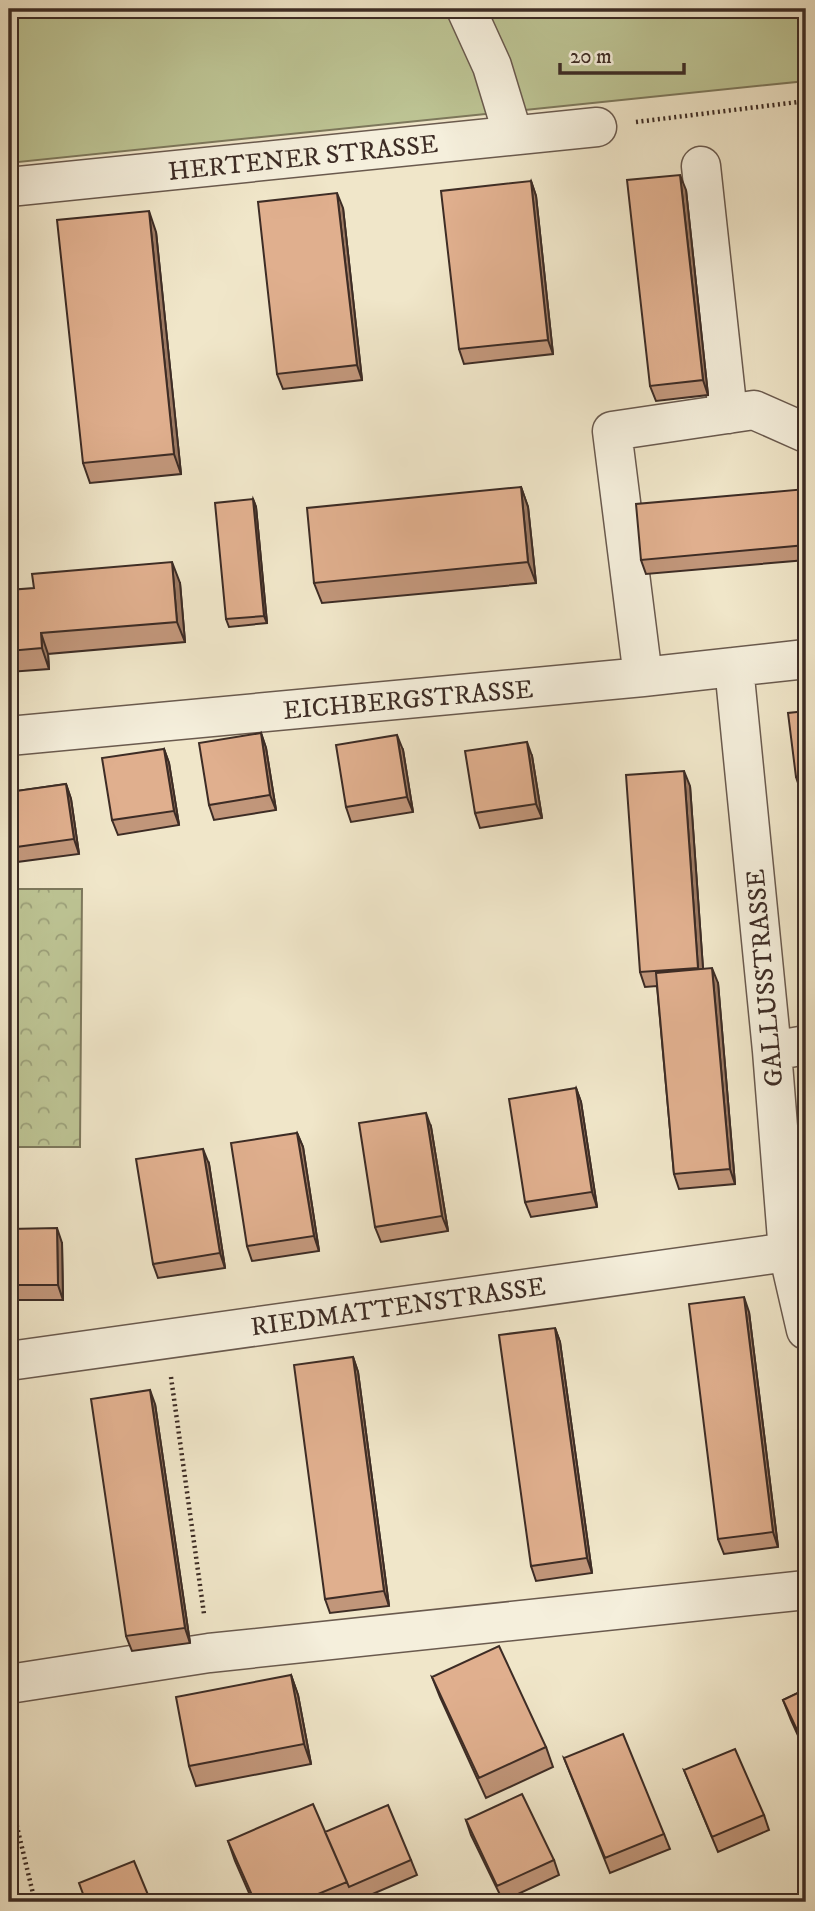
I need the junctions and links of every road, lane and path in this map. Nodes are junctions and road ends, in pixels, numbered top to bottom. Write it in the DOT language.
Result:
graph roads {
  1 [pos="466,9"];
  2 [pos="806,101"];
  3 [pos="597,127"];
  4 [pos="513,135"];
  5 [pos="701,166"];
  6 [pos="9,187"];
  7 [pos="729,414"];
  8 [pos="806,433"];
  9 [pos="806,659"];
  10 [pos="734,667"];
  11 [pos="643,677"];
  12 [pos="9,736"];
  13 [pos="789,1048"];
  14 [pos="788,1252"];
  15 [pos="806,1330"];
  16 [pos="166,1339"];
  17 [pos="9,1361"];
  18 [pos="806,1590"];
  19 [pos="209,1653"];
  20 [pos="9,1684"];
  21 [pos="9,1793"];
  22 [pos="36,1902"];
  1 -- 4 [label="street"];
  2 -- 3 [label="path"];
  3 -- 4 [label="street, HERTENER STRASSE"];
  4 -- 6 [label="street, HERTENER STRASSE"];
  5 -- 7 [label="street"];
  7 -- 8 [label="street"];
  7 -- 11 [label="street"];
  9 -- 10 [label="street, EICHBERGSTRASSE"];
  10 -- 11 [label="street, EICHBERGSTRASSE"];
  10 -- 13 [label="street, GALLUSSTRASSE"];
  11 -- 12 [label="street, EICHBERGSTRASSE"];
  13 -- 14 [label="street, GALLUSSTRASSE"];
  14 -- 15 [label="street, GALLUSSTRASSE"];
  14 -- 16 [label="street, RIEDMATTENSTRASSE"];
  16 -- 17 [label="street, RIEDMATTENSTRASSE"];
  16 -- 19 [label="path"];
  18 -- 19 [label="street"];
  19 -- 20 [label="street"];
  21 -- 22 [label="path"];
}
